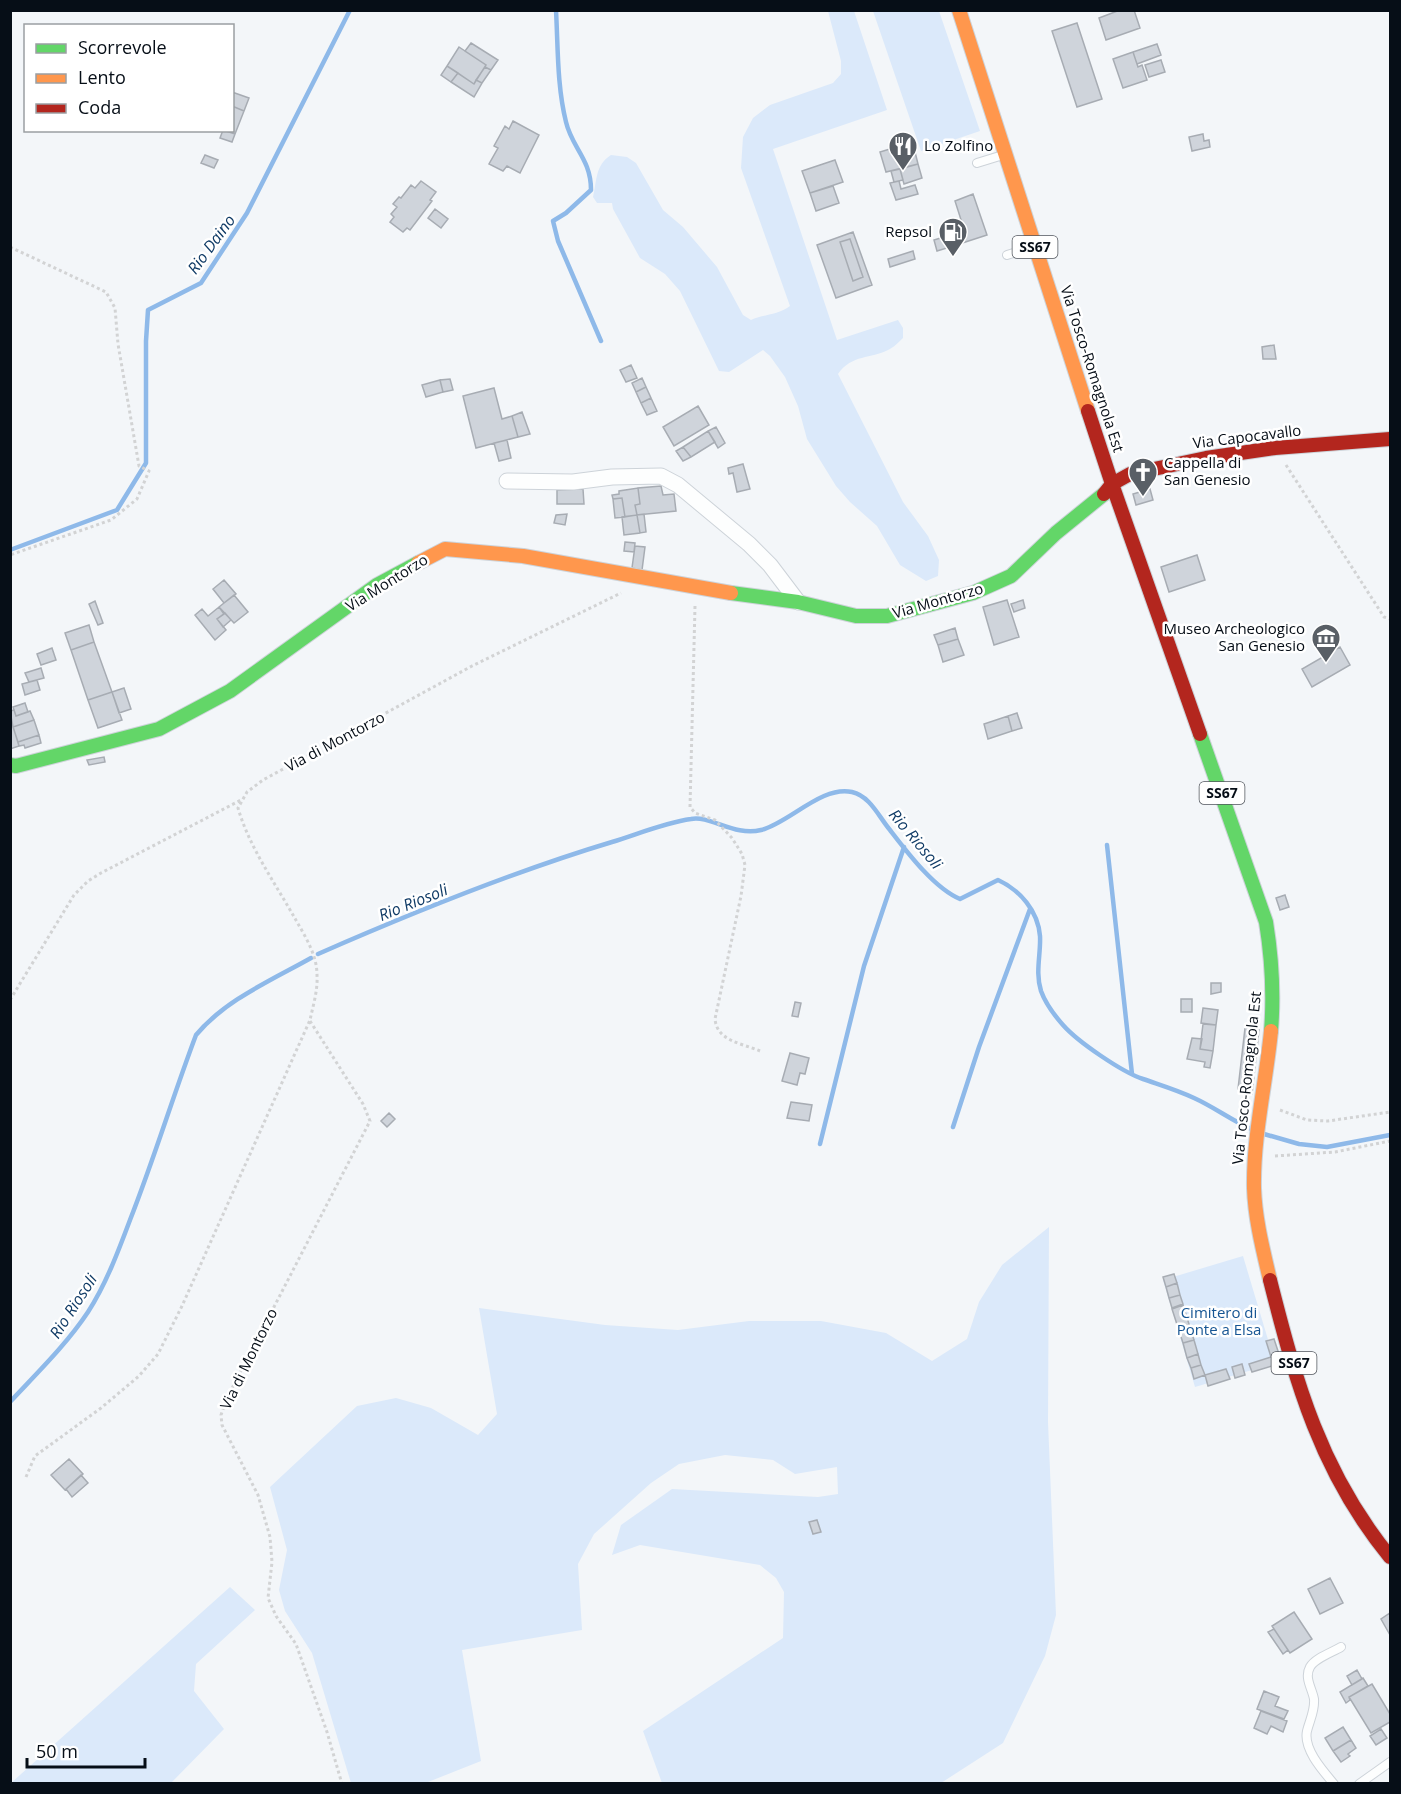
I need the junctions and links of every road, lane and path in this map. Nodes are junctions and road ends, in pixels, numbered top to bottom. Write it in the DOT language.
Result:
graph roads {
  1 [pos="958,10"];
  2 [pos="1005,155"];
  3 [pos="977,163"];
  4 [pos="1035,246"];
  5 [pos="10,247"];
  6 [pos="1007,255"];
  7 [pos="1390,439"];
  8 [pos="1275,448"];
  9 [pos="507,481"];
  10 [pos="1112,484"];
  11 [pos="10,555"];
  12 [pos="649,579"];
  13 [pos="705,589"];
  14 [pos="798,602"];
  15 [pos="1390,619"];
  16 [pos="10,765"];
  17 [pos="242,800"];
  18 [pos="10,1000"];
  19 [pos="310,1020"];
  20 [pos="759,1051"];
  21 [pos="1262,1108"];
  22 [pos="1390,1112"];
  23 [pos="1390,1141"];
  24 [pos="1256,1154"];
  25 [pos="26,1477"];
  26 [pos="1390,1557"];
  27 [pos="1341,1647"];
  28 [pos="1390,1762"];
  29 [pos="342,1784"];
  30 [pos="1334,1784"];
  31 [pos="1359,1784"];
  1 -- 2 [label="main road, Via Tosco-Romagnola Est / SS67"];
  2 -- 3 [label="lane"];
  2 -- 4 [label="main road, Via Tosco-Romagnola Est / SS67"];
  4 -- 6 [label="lane"];
  4 -- 10 [label="main road, Via Tosco-Romagnola Est / SS67"];
  5 -- 11 [label="path"];
  7 -- 8 [label="main road, Via Capocavallo"];
  8 -- 10 [label="main road, Via Capocavallo"];
  8 -- 15 [label="path"];
  9 -- 14 [label="street"];
  10 -- 14 [label="main road, Via Montorzo"];
  10 -- 21 [label="main road, Via Tosco-Romagnola Est / SS67"];
  12 -- 13 [label="main road, Via Montorzo"];
  12 -- 16 [label="main road, Via Montorzo"];
  12 -- 17 [label="path, Via di Montorzo"];
  13 -- 14 [label="main road, Via Montorzo"];
  13 -- 20 [label="path"];
  17 -- 18 [label="path, Via di Montorzo"];
  17 -- 19 [label="path"];
  19 -- 25 [label="path"];
  19 -- 29 [label="path, Via di Montorzo"];
  21 -- 22 [label="path"];
  21 -- 24 [label="main road, Via Tosco-Romagnola Est / SS67"];
  23 -- 24 [label="path"];
  24 -- 26 [label="main road, Via Tosco-Romagnola Est / SS67"];
  27 -- 30 [label="lane"];
  28 -- 31 [label="lane"];
}
